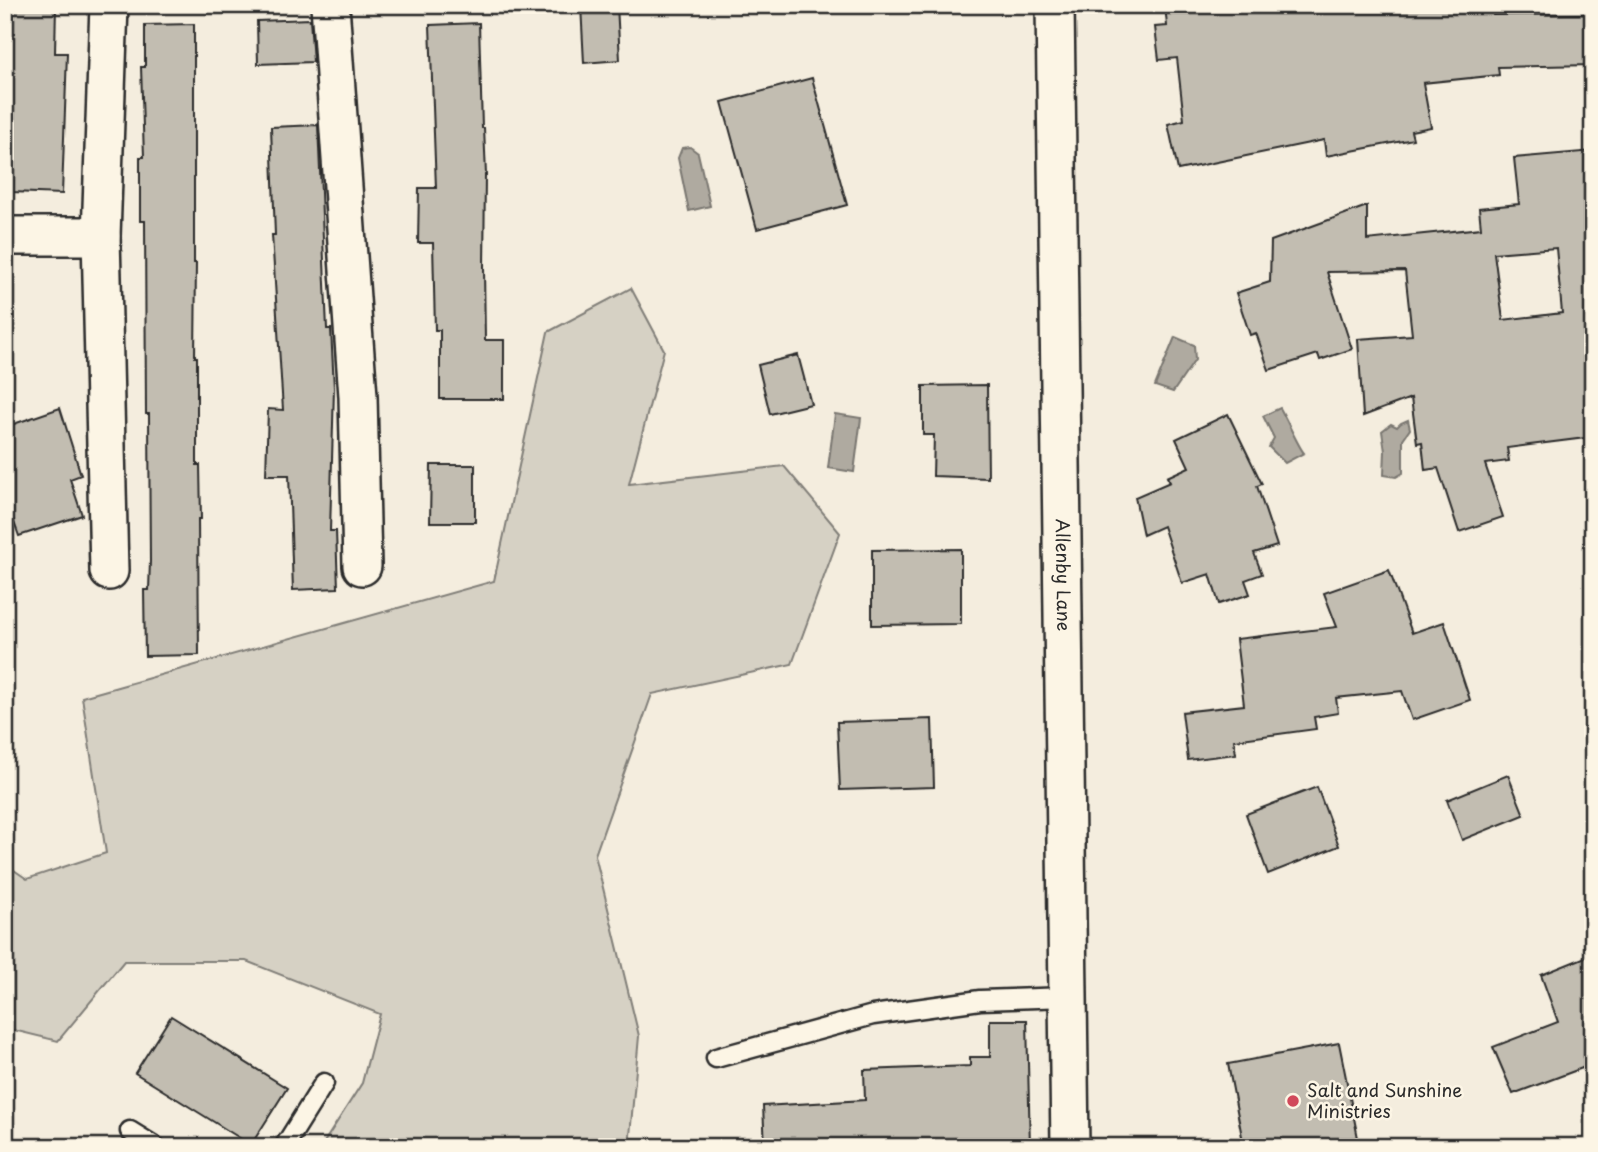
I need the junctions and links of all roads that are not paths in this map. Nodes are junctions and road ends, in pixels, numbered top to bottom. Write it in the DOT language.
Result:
graph roads {
  1 [pos="109,5"];
  2 [pos="330,5"];
  3 [pos="1055,5"];
  4 [pos="5,236"];
  5 [pos="101,236"];
  6 [pos="362,566"];
  7 [pos="109,571"];
  8 [pos="1068,997"];
  9 [pos="716,1058"];
  10 [pos="324,1083"];
  11 [pos="130,1131"];
  12 [pos="156,1147"];
  13 [pos="284,1147"];
  14 [pos="1070,1147"];
  1 -- 5 [label="street"];
  2 -- 6 [label="street"];
  3 -- 8 [label="street, Allenby Lane"];
  4 -- 5 [label="street"];
  5 -- 7 [label="street"];
  8 -- 9 [label="lane"];
  8 -- 14 [label="street, Allenby Lane"];
  10 -- 13 [label="lane"];
  11 -- 12 [label="lane"];
}
